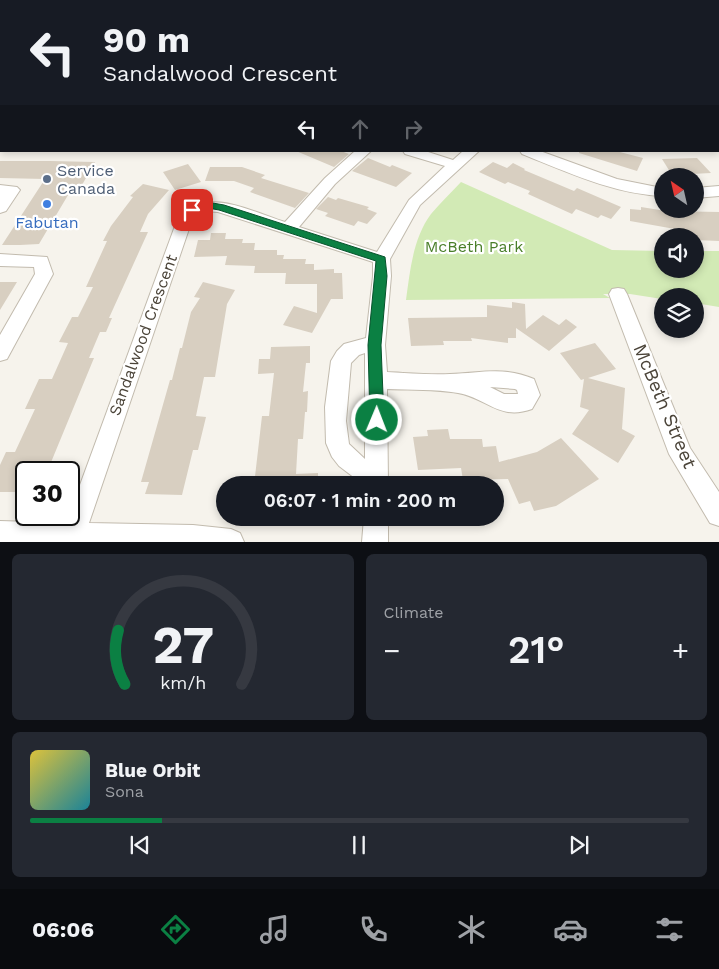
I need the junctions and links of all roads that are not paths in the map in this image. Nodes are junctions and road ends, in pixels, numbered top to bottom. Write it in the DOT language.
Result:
graph roads {
  1 [pos="363,152"];
  2 [pos="413,152"];
  3 [pos="471,152"];
  4 [pos="531,152"];
  5 [pos="455,165"];
  6 [pos="0,190"];
  7 [pos="654,191"];
  8 [pos="719,191"];
  9 [pos="704,192"];
  10 [pos="0,208"];
  11 [pos="288,229"];
  12 [pos="381,259"];
  13 [pos="0,260"];
  14 [pos="618,294"];
  15 [pos="375,345"];
  16 [pos="0,353"];
  17 [pos="377,380"];
  18 [pos="447,383"];
  19 [pos="368,476"];
  20 [pos="376,476"];
  21 [pos="719,514"];
  22 [pos="376,526"];
  23 [pos="0,534"];
  24 [pos="71,538"];
  25 [pos="231,542"];
  26 [pos="375,542"];
  1 -- 11 [label="street"];
  2 -- 5 [label="street"];
  3 -- 5 [label="street"];
  4 -- 7 [label="street"];
  5 -- 12 [label="street"];
  6 -- 10 [label="street"];
  8 -- 9 [label="street"];
  11 -- 12 [label="street, Sandalwood Crescent"];
  11 -- 24 [label="street, Sandalwood Crescent"];
  12 -- 15 [label="street"];
  13 -- 16 [label="street"];
  14 -- 21 [label="street, McBeth Street"];
  15 -- 17 [label="street"];
  15 -- 19 [label="street"];
  17 -- 18 [label="street"];
  17 -- 20 [label="street"];
  22 -- 26 [label="street"];
  23 -- 24 [label="street"];
  24 -- 25 [label="street"];
}
